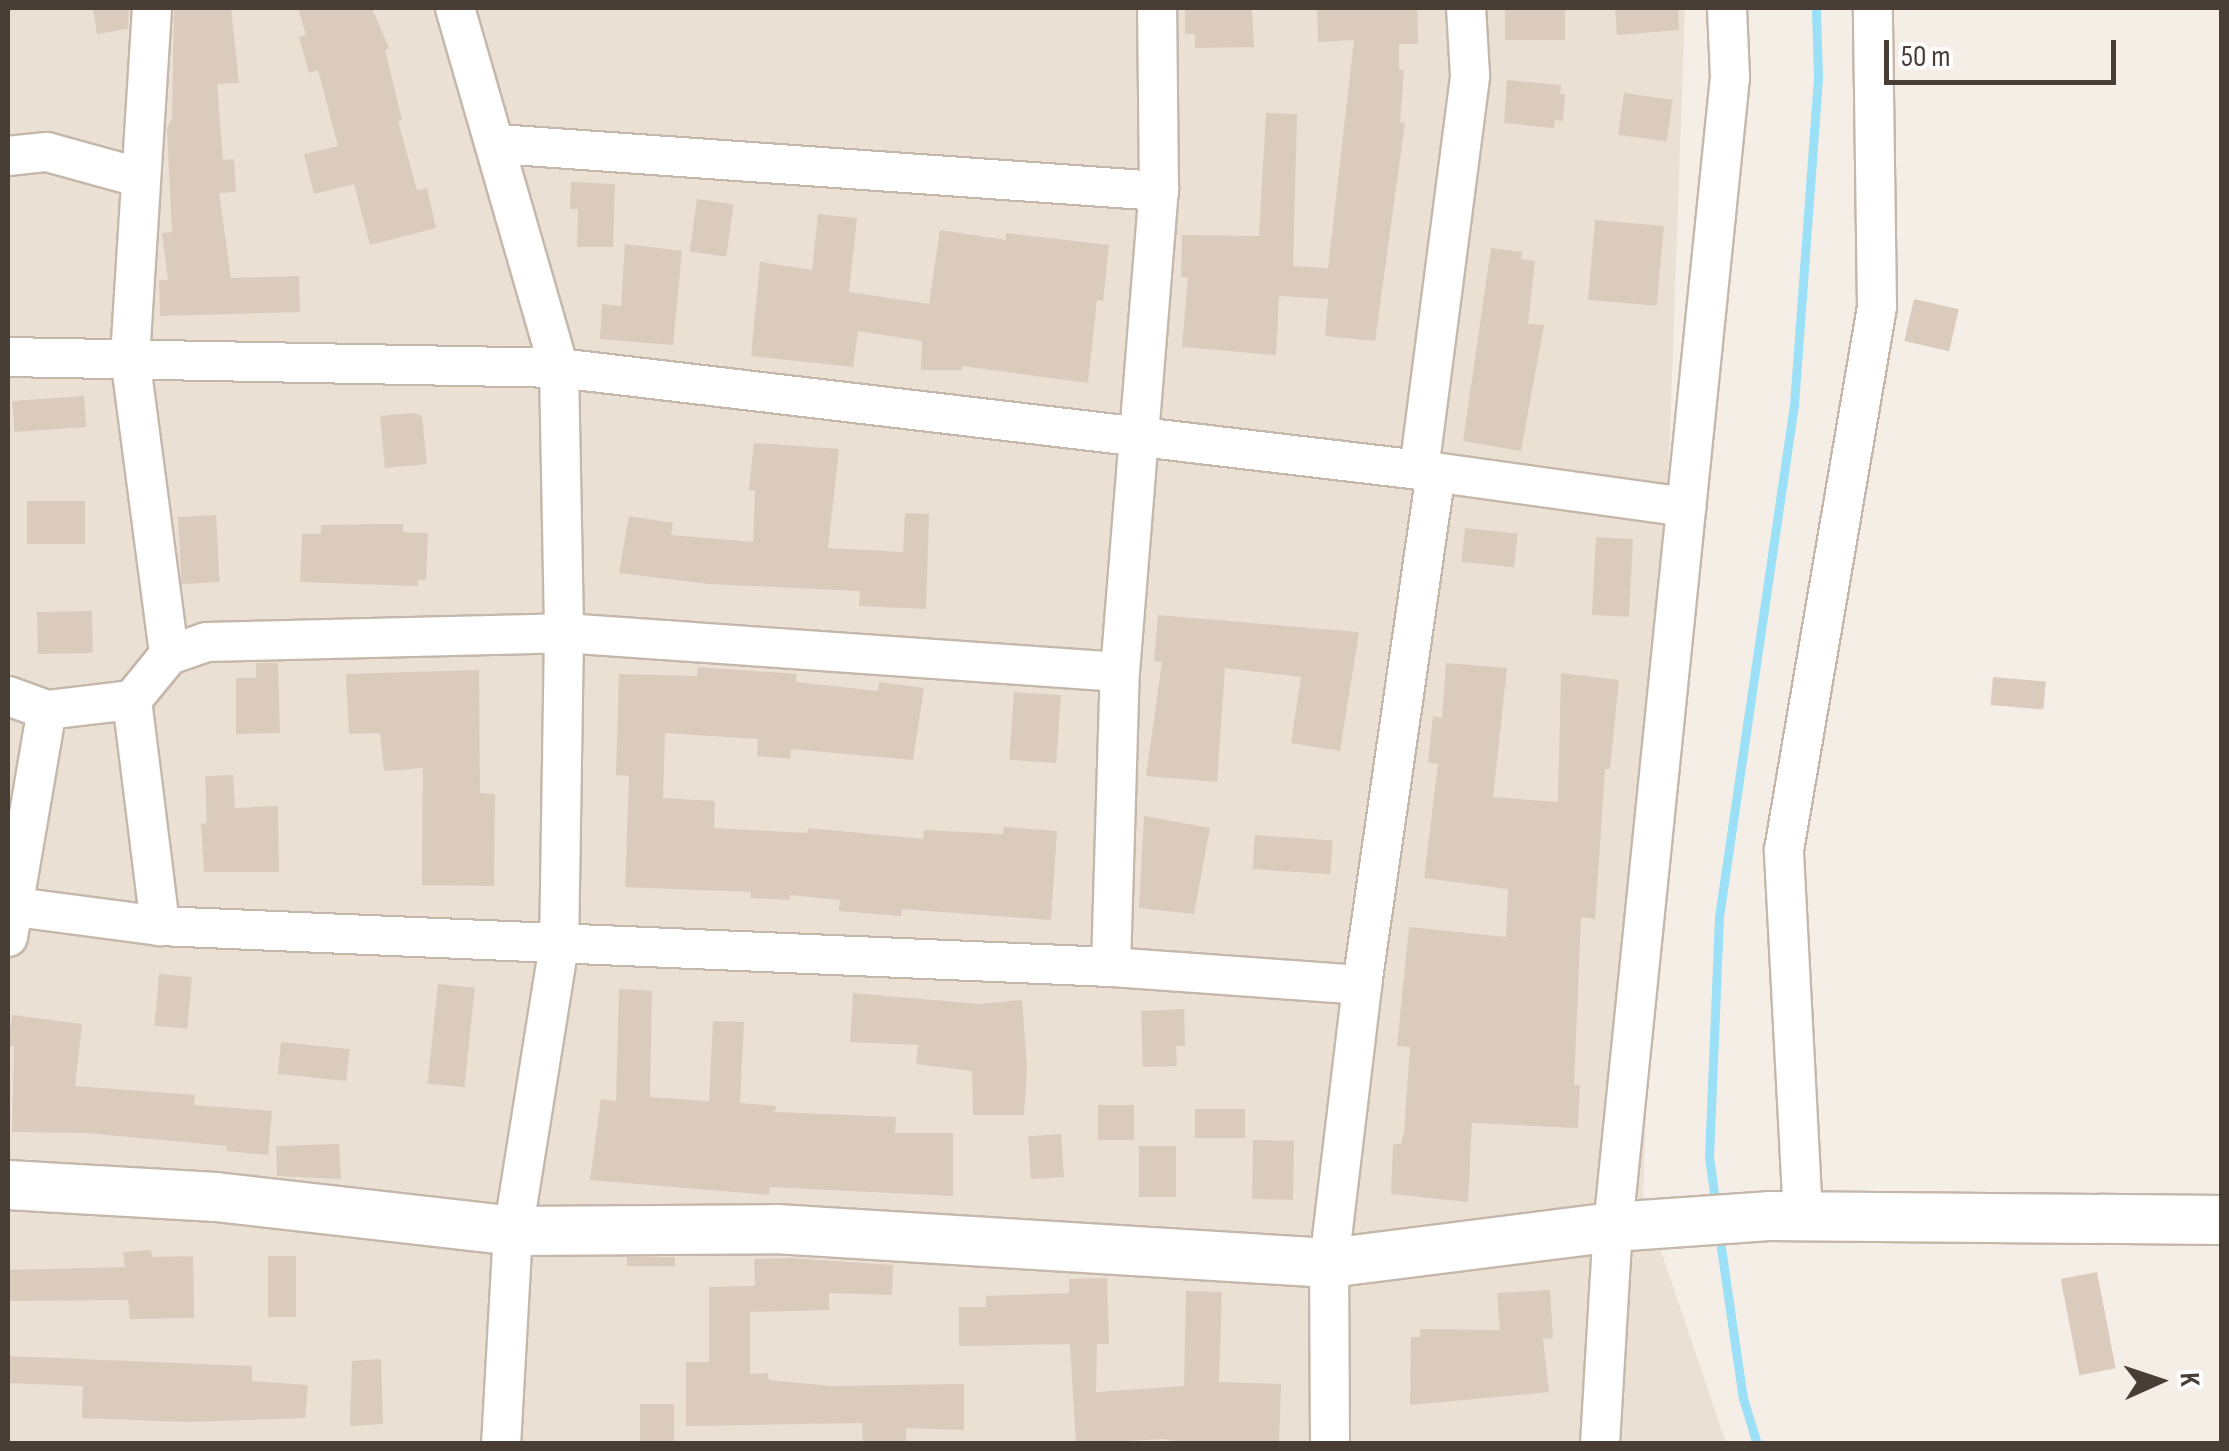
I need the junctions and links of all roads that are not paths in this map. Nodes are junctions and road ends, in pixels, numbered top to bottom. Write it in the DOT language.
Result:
graph roads {
  1 [pos="152,8"];
  2 [pos="455,8"];
  3 [pos="1157,8"];
  4 [pos="1466,8"];
  5 [pos="1727,8"];
  6 [pos="1873,8"];
  7 [pos="498,144"];
  8 [pos="8,156"];
  9 [pos="138,177"];
  10 [pos="1160,191"];
  11 [pos="8,357"];
  12 [pos="130,357"];
  13 [pos="559,368"];
  14 [pos="1142,439"];
  15 [pos="1428,471"];
  16 [pos="1686,507"];
  17 [pos="564,633"];
  18 [pos="169,656"];
  19 [pos="1120,672"];
  20 [pos="8,696"];
  21 [pos="132,700"];
  22 [pos="47,710"];
  23 [pos="10,916"];
  24 [pos="160,926"];
  25 [pos="560,945"];
  26 [pos="1110,967"];
  27 [pos="1362,985"];
  28 [pos="8,1185"];
  29 [pos="1803,1216"];
  30 [pos="2222,1220"];
  31 [pos="1612,1227"];
  32 [pos="514,1231"];
  33 [pos="1330,1263"];
  34 [pos="501,1444"];
  35 [pos="1330,1444"];
  36 [pos="1600,1444"];
  1 -- 9 [label="street"];
  2 -- 7 [label="street"];
  3 -- 10 [label="street"];
  4 -- 15 [label="street"];
  5 -- 16 [label="street"];
  6 -- 29 [label="street"];
  7 -- 10 [label="street"];
  7 -- 13 [label="street"];
  8 -- 9 [label="street"];
  9 -- 12 [label="street"];
  10 -- 14 [label="street"];
  11 -- 12 [label="street"];
  12 -- 13 [label="street"];
  12 -- 18 [label="street"];
  13 -- 14 [label="street"];
  13 -- 17 [label="street"];
  14 -- 15 [label="street"];
  14 -- 19 [label="street"];
  15 -- 16 [label="street"];
  15 -- 27 [label="street"];
  16 -- 31 [label="street"];
  17 -- 18 [label="street"];
  17 -- 19 [label="street"];
  17 -- 25 [label="street"];
  18 -- 21 [label="street"];
  19 -- 26 [label="street"];
  20 -- 22 [label="street"];
  21 -- 22 [label="street"];
  21 -- 24 [label="street"];
  22 -- 23 [label="street"];
  23 -- 24 [label="street"];
  24 -- 25 [label="street"];
  25 -- 26 [label="street"];
  25 -- 32 [label="street"];
  26 -- 27 [label="street"];
  27 -- 33 [label="street"];
  28 -- 32 [label="street"];
  29 -- 30 [label="street"];
  29 -- 31 [label="street"];
  31 -- 33 [label="street"];
  31 -- 36 [label="street"];
  32 -- 33 [label="street"];
  32 -- 34 [label="street"];
  33 -- 35 [label="street"];
}
